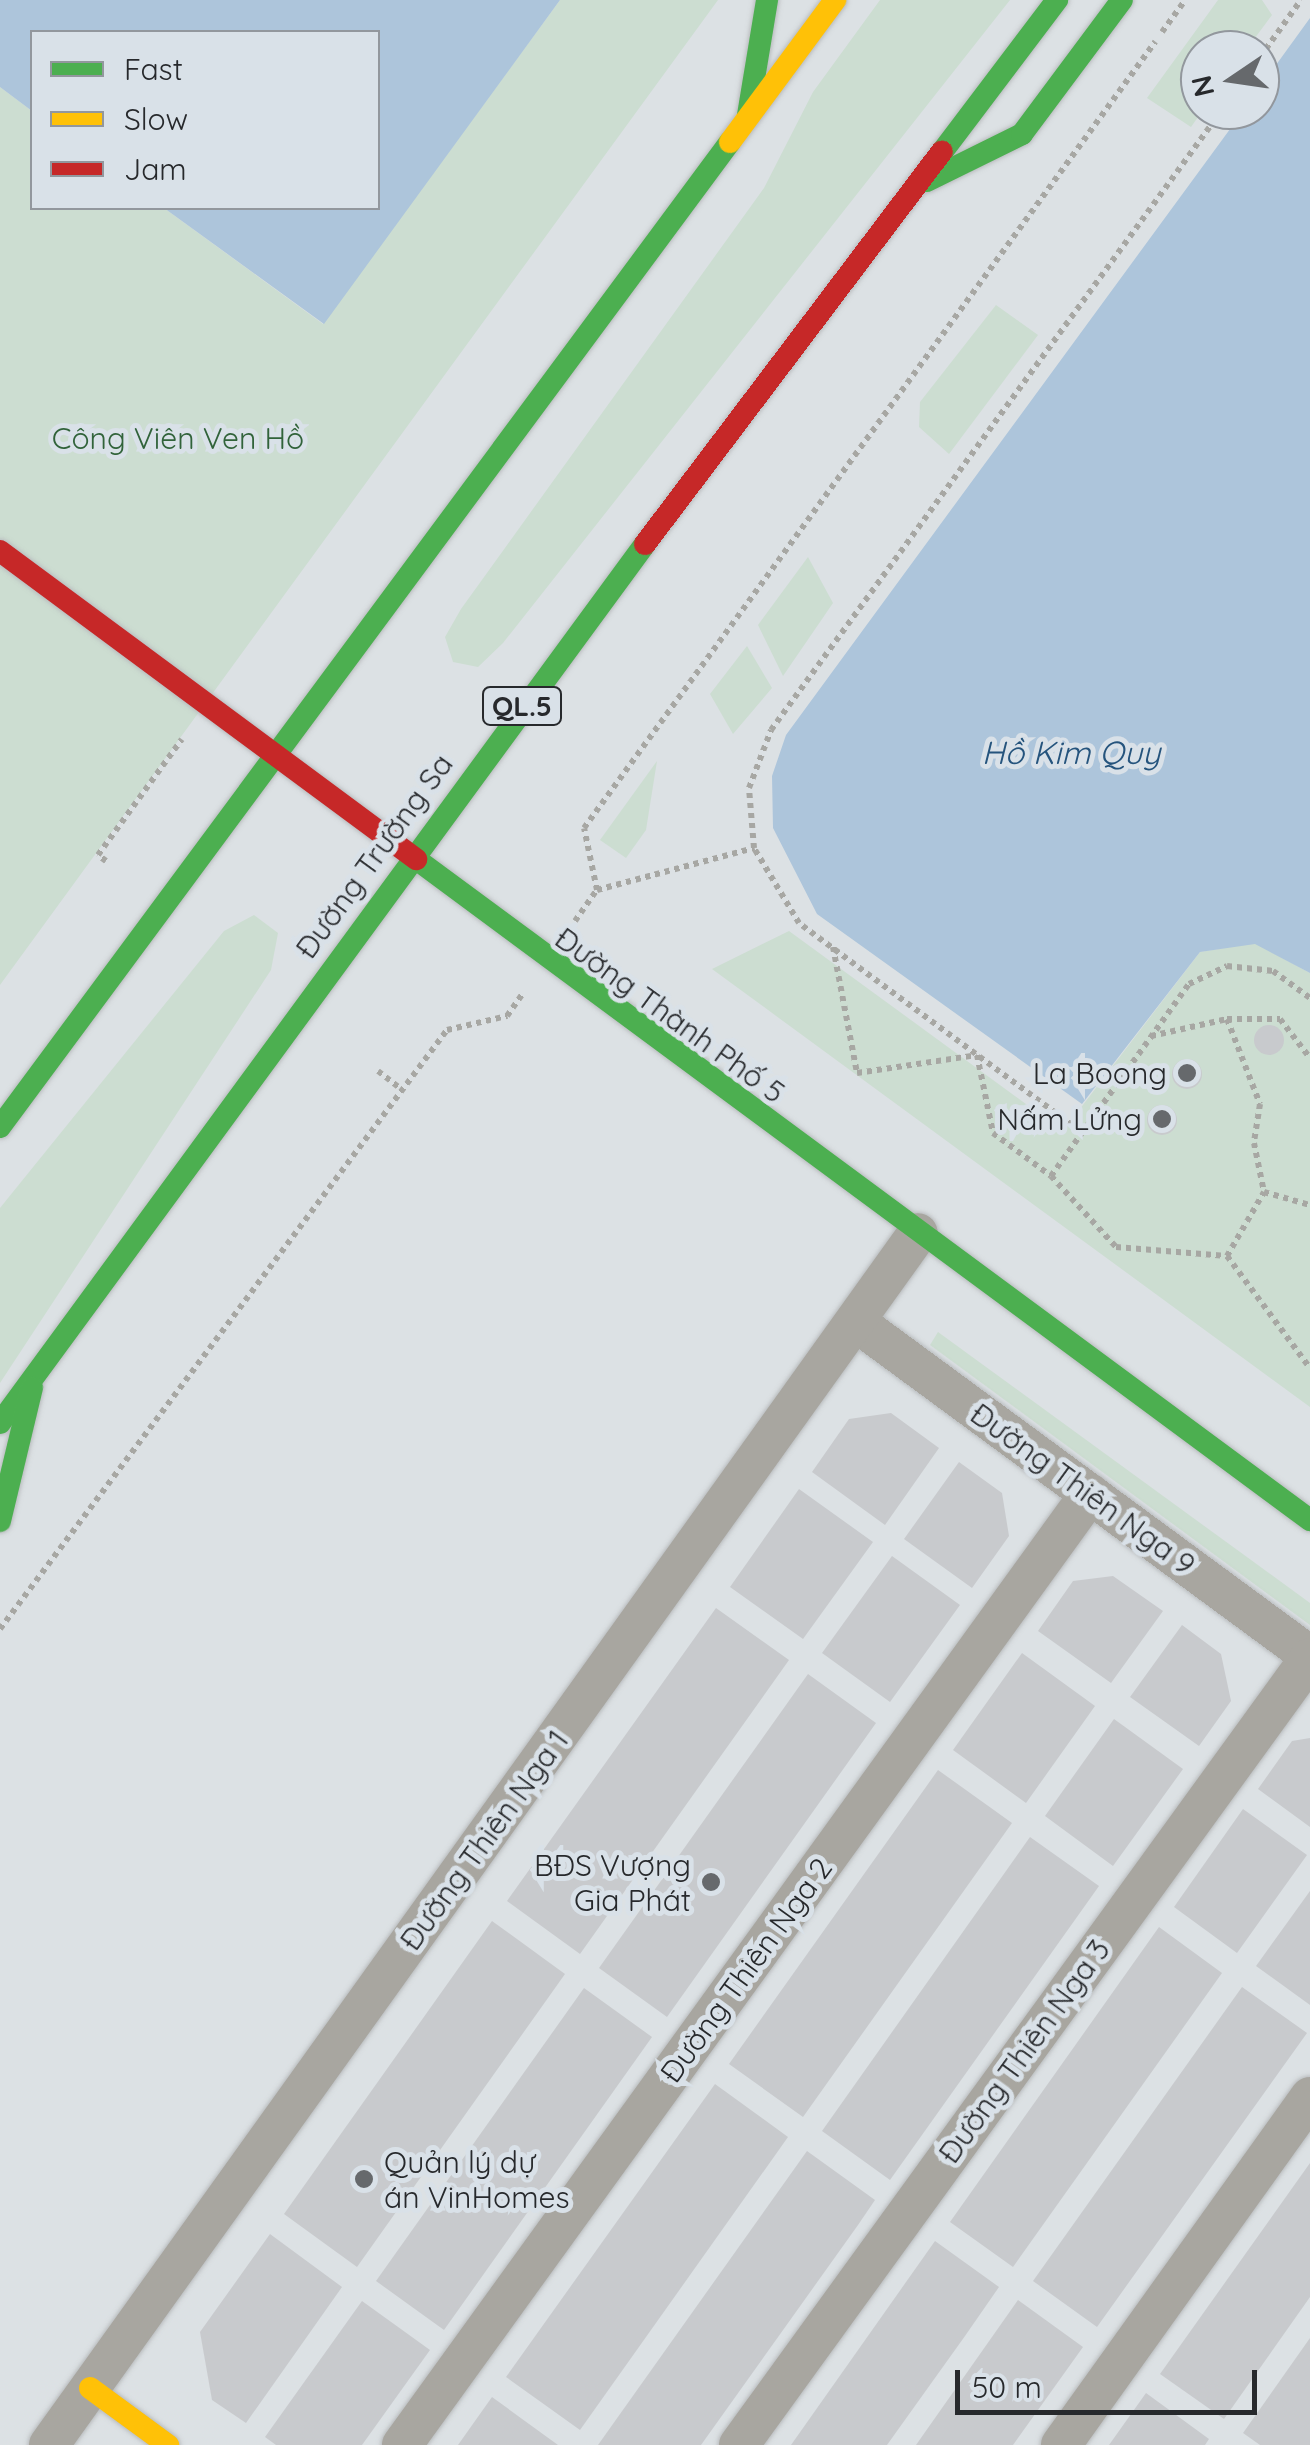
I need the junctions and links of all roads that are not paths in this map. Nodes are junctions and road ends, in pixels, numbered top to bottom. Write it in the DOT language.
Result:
graph roads {
  1 [pos="767,0"];
  2 [pos="835,0"];
  3 [pos="1057,0"];
  4 [pos="1122,0"];
  5 [pos="746,124"];
  6 [pos="915,187"];
  7 [pos="0,552"];
  8 [pos="270,756"];
  9 [pos="408,858"];
  10 [pos="0,1128"];
  11 [pos="918,1233"];
  12 [pos="856,1322"];
  13 [pos="35,1376"];
  14 [pos="0,1423"];
  15 [pos="1090,1494"];
  16 [pos="1310,1520"];
  17 [pos="0,1521"];
  18 [pos="1310,1657"];
  19 [pos="1310,2097"];
  20 [pos="90,2388"];
  21 [pos="49,2445"];
  22 [pos="168,2445"];
  23 [pos="402,2445"];
  24 [pos="738,2445"];
  25 [pos="1061,2445"];
  1 -- 5 [label="main road"];
  2 -- 5 [label="main road"];
  3 -- 6 [label="main road, Đường Trường Sa / QL.5"];
  4 -- 6 [label="main road, Đường Trường Sa / QL.5"];
  5 -- 8 [label="main road"];
  6 -- 9 [label="main road, Đường Trường Sa / QL.5"];
  7 -- 8 [label="main road, Đường Thành Phố 5"];
  8 -- 9 [label="main road, Đường Thành Phố 5"];
  8 -- 10 [label="main road"];
  9 -- 11 [label="main road, Đường Thành Phố 5"];
  9 -- 13 [label="main road, Đường Trường Sa / QL.5"];
  11 -- 12 [label="street, Đường Thiên Nga 1"];
  11 -- 16 [label="main road, Đường Thành Phố 5"];
  12 -- 15 [label="street, Đường Thiên Nga 9"];
  12 -- 20 [label="street, Đường Thiên Nga 1"];
  13 -- 14 [label="main road, Đường Trường Sa / QL.5"];
  13 -- 17 [label="main road, Đường Trường Sa / QL.5"];
  15 -- 18 [label="street, Đường Thiên Nga 9"];
  15 -- 23 [label="street, Đường Thiên Nga 2"];
  18 -- 24 [label="street, Đường Thiên Nga 3"];
  19 -- 25 [label="street"];
  20 -- 21 [label="street, Đường Thiên Nga 1"];
  20 -- 22 [label="main road"];
}
